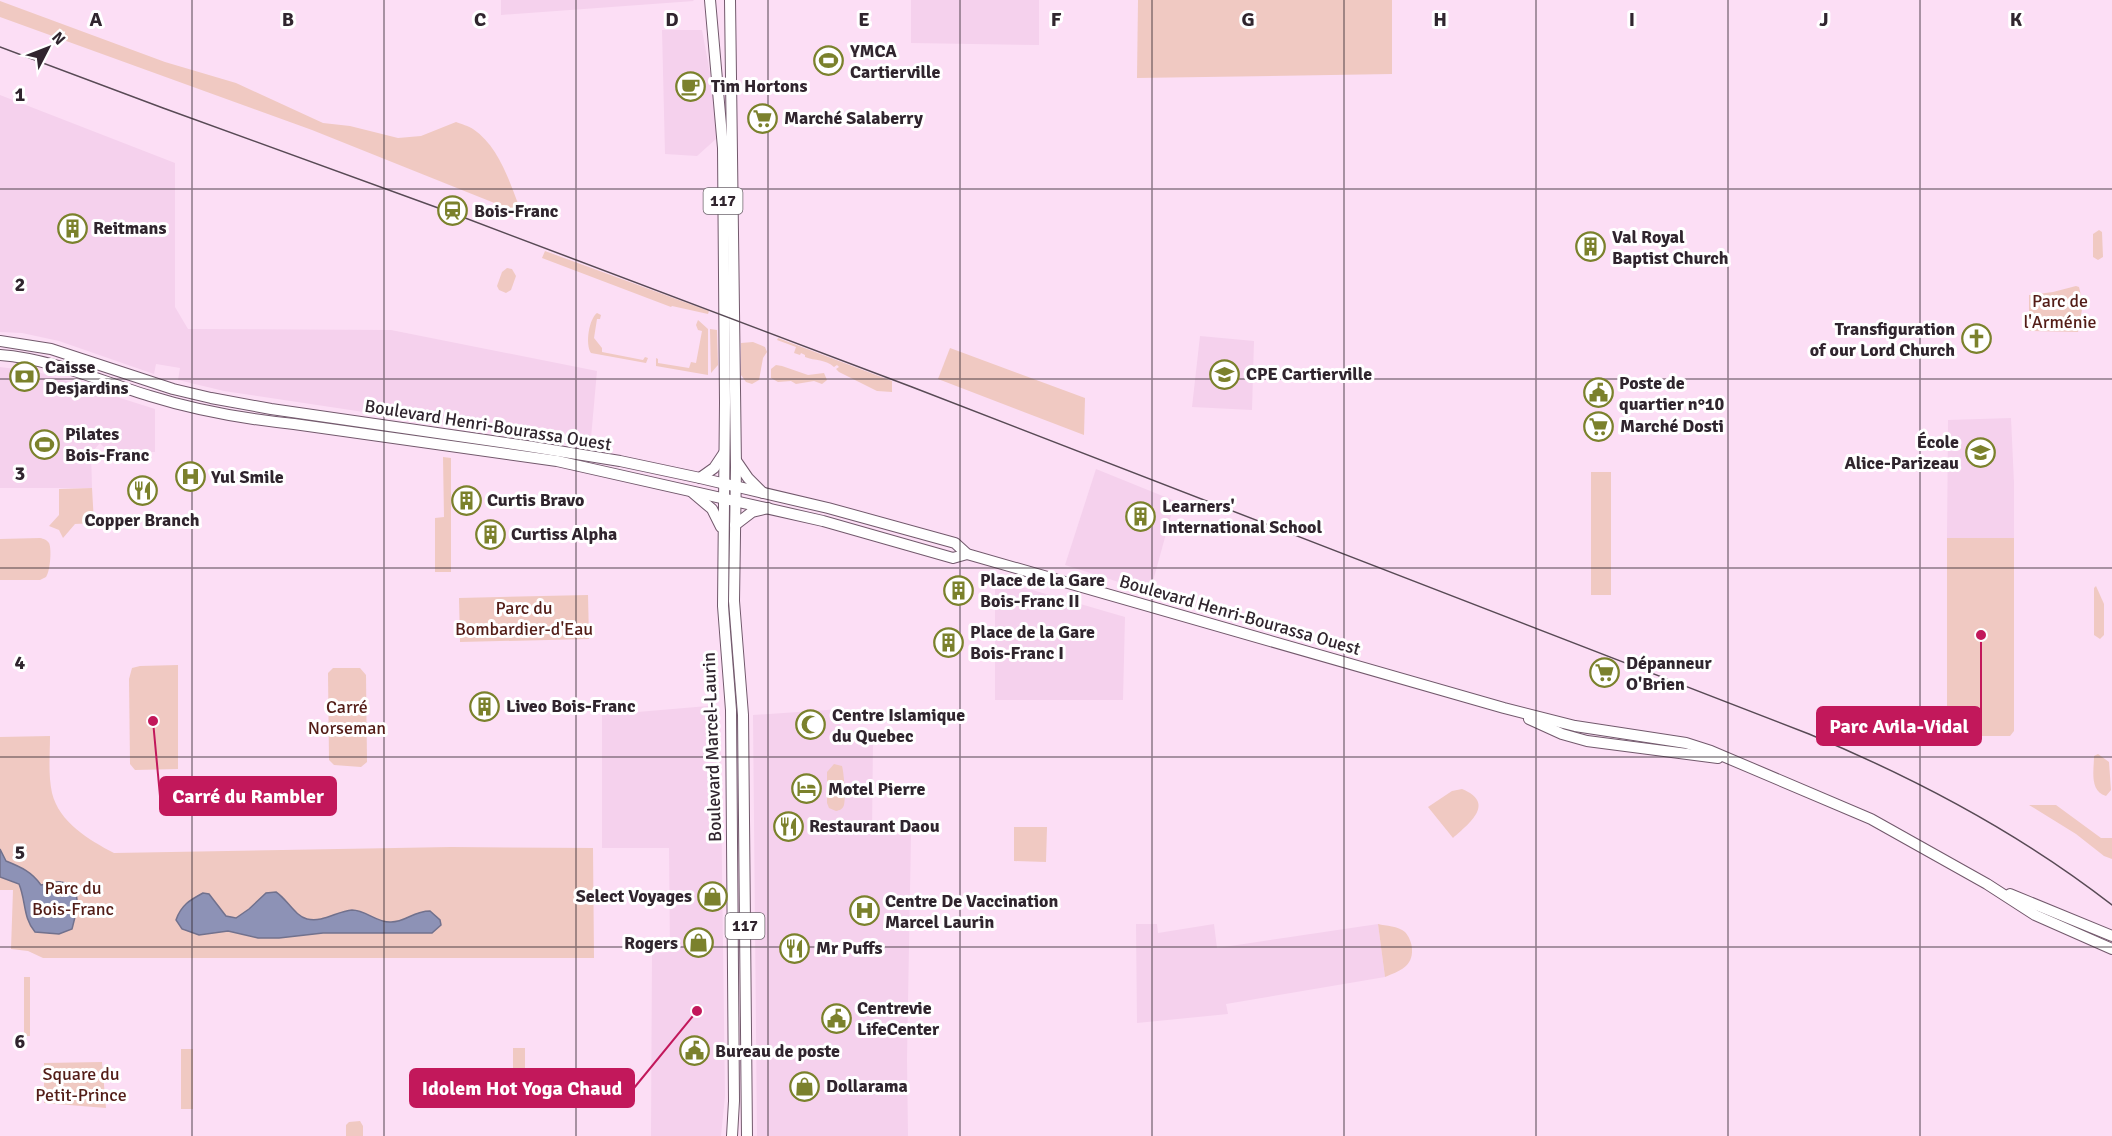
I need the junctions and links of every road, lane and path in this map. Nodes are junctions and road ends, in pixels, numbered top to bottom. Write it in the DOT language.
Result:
graph roads {
  1 [pos="710,0"];
  2 [pos="730,0"];
  3 [pos="729,323"];
  4 [pos="0,341"];
  5 [pos="0,355"];
  6 [pos="724,453"];
  7 [pos="736,460"];
  8 [pos="700,478"];
  9 [pos="724,483"];
  10 [pos="736,487"];
  11 [pos="691,491"];
  12 [pos="764,493"];
  13 [pos="729,499"];
  14 [pos="768,508"];
  15 [pos="735,525"];
  16 [pos="723,533"];
  17 [pos="967,554"];
  18 [pos="1987,884"];
  19 [pos="2112,936"];
  20 [pos="2112,949"];
  21 [pos="732,1136"];
  22 [pos="747,1136"];
  1 -- 3 [label="main road, 117"];
  2 -- 3 [label="main road, 117"];
  3 -- 6 [label="main road, Boulevard Marcel-Laurin / 117"];
  3 -- 7 [label="main road, Boulevard Marcel-Laurin / 117"];
  4 -- 8 [label="main road, Boulevard Henri-Bourassa Ouest"];
  5 -- 11 [label="main road, Boulevard Henri-Bourassa Ouest"];
  6 -- 8 [label="main road"];
  6 -- 9 [label="main road, Boulevard Marcel-Laurin / 117"];
  7 -- 10 [label="main road, Boulevard Marcel-Laurin / 117"];
  7 -- 12 [label="main road"];
  8 -- 9 [label="main road, Boulevard Henri-Bourassa Ouest"];
  9 -- 10 [label="main road, Boulevard Henri-Bourassa Ouest"];
  9 -- 13 [label="main road, Boulevard Marcel-Laurin / 117"];
  10 -- 12 [label="main road, Boulevard Henri-Bourassa Ouest"];
  10 -- 13 [label="main road, Boulevard Marcel-Laurin / 117"];
  11 -- 13 [label="main road, Boulevard Henri-Bourassa Ouest"];
  11 -- 16 [label="main road"];
  12 -- 17 [label="main road, Boulevard Henri-Bourassa Ouest"];
  13 -- 14 [label="main road, Boulevard Henri-Bourassa Ouest"];
  13 -- 15 [label="main road, Boulevard Marcel-Laurin / 117"];
  13 -- 16 [label="main road, Boulevard Marcel-Laurin / 117"];
  14 -- 15 [label="main road"];
  14 -- 17 [label="main road, Boulevard Henri-Bourassa Ouest"];
  15 -- 22 [label="main road, Boulevard Marcel-Laurin / 117"];
  16 -- 21 [label="main road, Boulevard Marcel-Laurin / 117"];
  17 -- 18 [label="main road, Boulevard Henri-Bourassa Ouest"];
  18 -- 19 [label="main road, Boulevard Henri-Bourassa Ouest"];
  18 -- 20 [label="main road, Boulevard Henri-Bourassa Ouest"];
}
